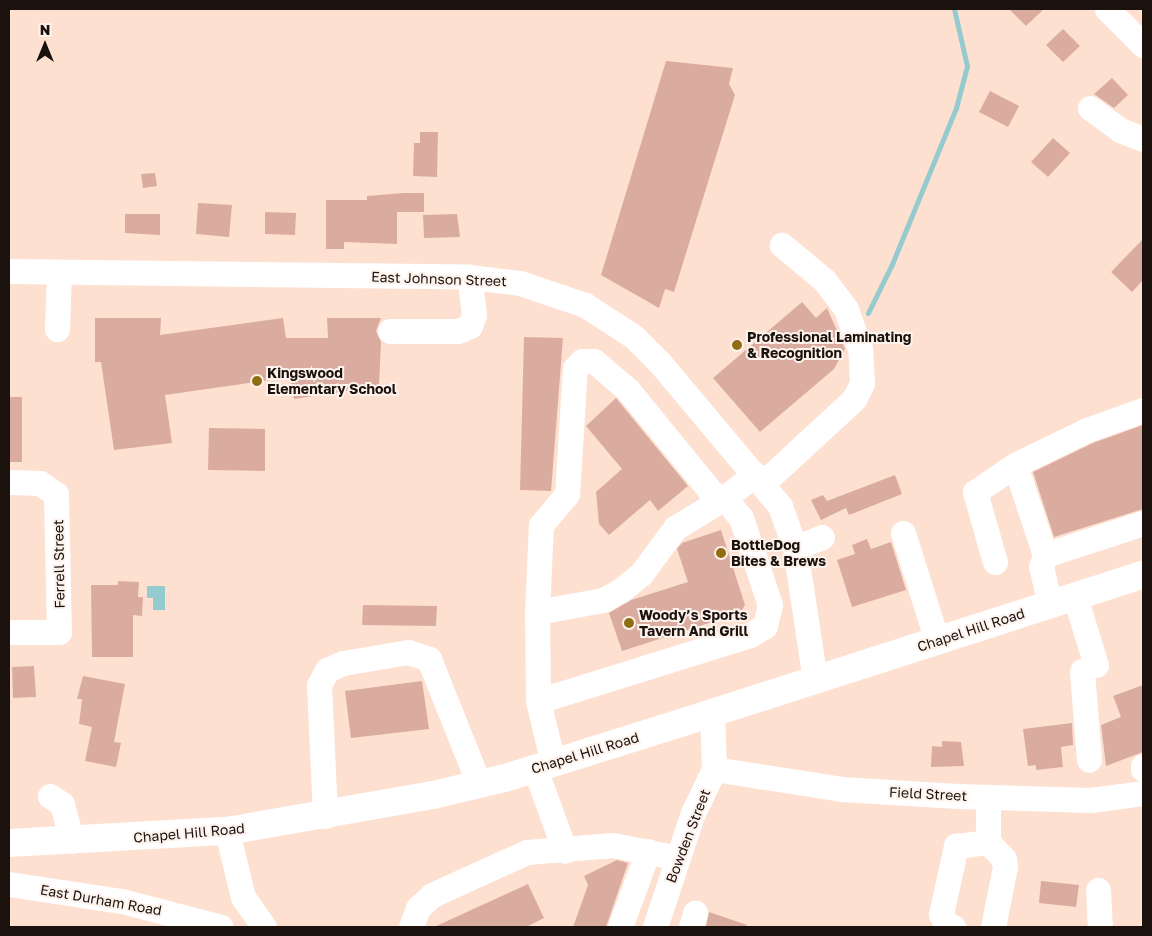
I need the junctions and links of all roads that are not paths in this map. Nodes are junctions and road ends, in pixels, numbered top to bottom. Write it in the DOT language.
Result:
graph roads {
  1 [pos="1107,9"];
  2 [pos="1143,45"];
  3 [pos="1090,108"];
  4 [pos="1143,139"];
  5 [pos="782,245"];
  6 [pos="9,271"];
  7 [pos="59,273"];
  8 [pos="469,277"];
  9 [pos="57,330"];
  10 [pos="390,331"];
  11 [pos="660,363"];
  12 [pos="628,390"];
  13 [pos="1143,410"];
  14 [pos="1015,465"];
  15 [pos="759,479"];
  16 [pos="9,482"];
  17 [pos="724,498"];
  18 [pos="1143,523"];
  19 [pos="903,533"];
  20 [pos="822,537"];
  21 [pos="795,548"];
  22 [pos="1045,555"];
  23 [pos="995,562"];
  24 [pos="1143,575"];
  25 [pos="1062,601"];
  26 [pos="537,612"];
  27 [pos="9,632"];
  28 [pos="937,641"];
  29 [pos="815,680"];
  30 [pos="538,701"];
  31 [pos="712,714"];
  32 [pos="1089,760"];
  33 [pos="544,766"];
  34 [pos="714,769"];
  35 [pos="479,784"];
  36 [pos="1143,794"];
  37 [pos="50,796"];
  38 [pos="988,797"];
  39 [pos="325,816"];
  40 [pos="227,831"];
  41 [pos="72,841"];
  42 [pos="988,842"];
  43 [pos="9,843"];
  44 [pos="565,850"];
  45 [pos="648,850"];
  46 [pos="678,858"];
  47 [pos="9,884"];
  48 [pos="1098,890"];
  49 [pos="220,927"];
  50 [pos="264,927"];
  51 [pos="411,927"];
  52 [pos="620,927"];
  53 [pos="655,927"];
  54 [pos="953,927"];
  55 [pos="994,927"];
  56 [pos="1100,927"];
  1 -- 2 [label="street"];
  3 -- 4 [label="street"];
  5 -- 15 [label="street"];
  6 -- 7 [label="street, East Johnson Street"];
  7 -- 8 [label="street, East Johnson Street"];
  7 -- 9 [label="street"];
  8 -- 10 [label="street"];
  8 -- 11 [label="street, East Johnson Street"];
  11 -- 12 [label="street"];
  11 -- 15 [label="street, East Johnson Street"];
  12 -- 17 [label="street"];
  12 -- 26 [label="street"];
  13 -- 14 [label="street"];
  14 -- 22 [label="street"];
  14 -- 23 [label="street"];
  15 -- 17 [label="street"];
  15 -- 21 [label="street, East Johnson Street"];
  16 -- 27 [label="street, Ferrell Street"];
  17 -- 26 [label="street"];
  17 -- 30 [label="street"];
  18 -- 22 [label="street"];
  19 -- 28 [label="street"];
  20 -- 21 [label="street"];
  21 -- 29 [label="street, East Johnson Street"];
  22 -- 25 [label="street"];
  24 -- 25 [label="main road, Chapel Hill Road"];
  25 -- 28 [label="main road, Chapel Hill Road"];
  25 -- 32 [label="street"];
  26 -- 30 [label="street"];
  28 -- 29 [label="main road, Chapel Hill Road"];
  29 -- 31 [label="main road, Chapel Hill Road"];
  30 -- 33 [label="street"];
  31 -- 33 [label="main road, Chapel Hill Road"];
  31 -- 34 [label="street, Bowden Street"];
  33 -- 35 [label="main road, Chapel Hill Road"];
  33 -- 44 [label="street"];
  34 -- 38 [label="street, Field Street"];
  34 -- 46 [label="street, Bowden Street"];
  35 -- 39 [label="main road, Chapel Hill Road"];
  35 -- 39 [label="street"];
  36 -- 38 [label="street, Field Street"];
  37 -- 41 [label="street"];
  38 -- 42 [label="street"];
  39 -- 40 [label="main road, Chapel Hill Road"];
  40 -- 41 [label="main road, Chapel Hill Road"];
  40 -- 50 [label="street"];
  41 -- 43 [label="main road, Chapel Hill Road"];
  42 -- 54 [label="street"];
  42 -- 55 [label="street"];
  44 -- 45 [label="street"];
  44 -- 51 [label="street"];
  45 -- 46 [label="street"];
  45 -- 52 [label="street"];
  46 -- 53 [label="street, Bowden Street"];
  47 -- 49 [label="street, East Durham Road"];
  48 -- 56 [label="street"];
}
